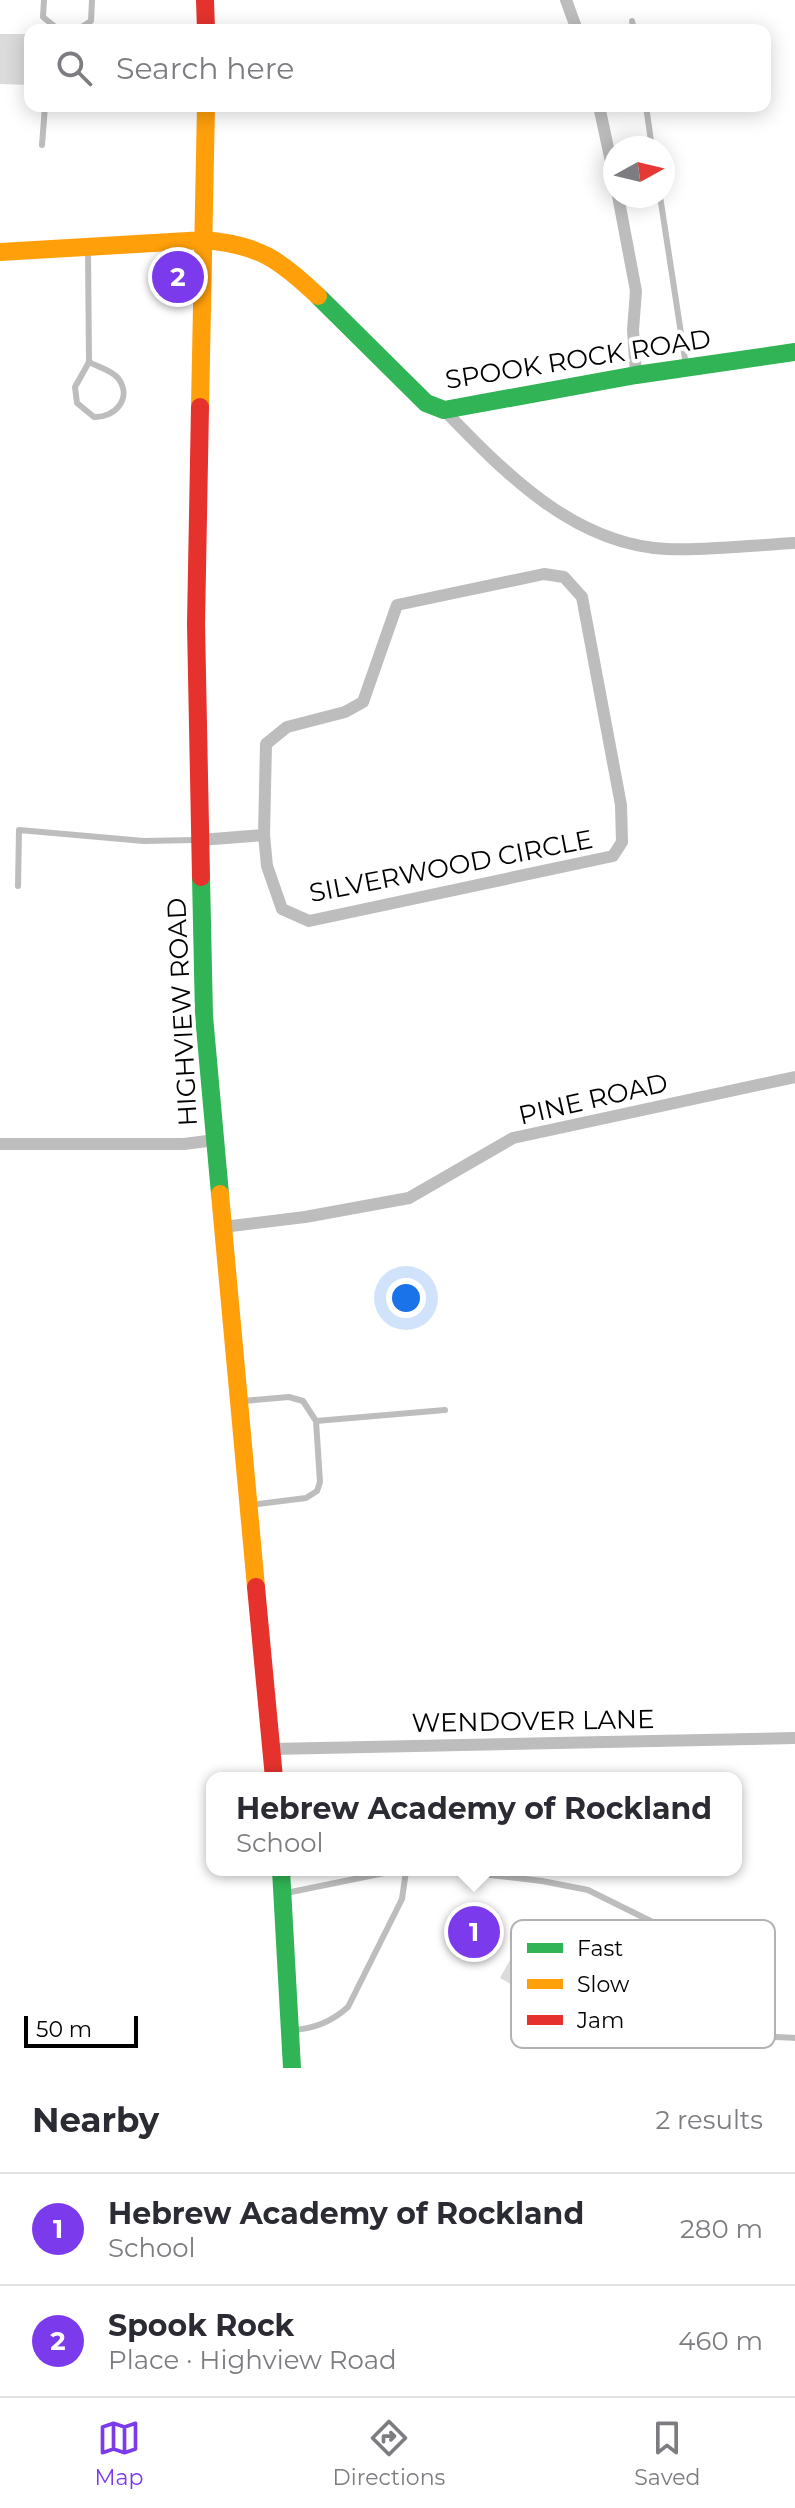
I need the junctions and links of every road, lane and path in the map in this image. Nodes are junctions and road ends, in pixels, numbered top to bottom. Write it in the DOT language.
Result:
graph roads {
  1 [pos="44,0"];
  2 [pos="92,0"];
  3 [pos="205,0"];
  4 [pos="566,0"];
  5 [pos="632,21"];
  6 [pos="52,24"];
  7 [pos="86,24"];
  8 [pos="206,24"];
  9 [pos="575,24"];
  10 [pos="633,24"];
  11 [pos="45,112"];
  12 [pos="206,112"];
  13 [pos="600,112"];
  14 [pos="647,112"];
  15 [pos="605,136"];
  16 [pos="650,136"];
  17 [pos="42,145"];
  18 [pos="620,208"];
  19 [pos="662,208"];
  20 [pos="205,240"];
  21 [pos="88,247"];
  22 [pos="0,252"];
  23 [pos="795,352"];
  24 [pos="89,362"];
  25 [pos="687,367"];
  26 [pos="636,375"];
  27 [pos="444,410"];
  28 [pos="795,543"];
  29 [pos="264,835"];
  30 [pos="200,840"];
  31 [pos="18,886"];
  32 [pos="795,1077"];
  33 [pos="215,1140"];
  34 [pos="0,1144"];
  35 [pos="223,1227"];
  36 [pos="239,1401"];
  37 [pos="445,1410"];
  38 [pos="316,1421"];
  39 [pos="249,1505"];
  40 [pos="795,1738"];
  41 [pos="272,1749"];
  42 [pos="274,1772"];
  43 [pos="282,1876"];
  44 [pos="363,1876"];
  45 [pos="405,1876"];
  46 [pos="490,1876"];
  47 [pos="283,1894"];
  48 [pos="649,1920"];
  49 [pos="290,2030"];
  50 [pos="775,2036"];
  51 [pos="795,2038"];
  52 [pos="292,2068"];
  1 -- 6 [label="lane"];
  2 -- 7 [label="lane"];
  3 -- 8 [label="street"];
  4 -- 9 [label="street"];
  5 -- 10 [label="lane"];
  11 -- 17 [label="lane"];
  12 -- 20 [label="street, HIGHVIEW ROAD"];
  13 -- 15 [label="street"];
  14 -- 16 [label="lane"];
  18 -- 26 [label="street"];
  19 -- 25 [label="lane"];
  20 -- 21 [label="street, SPOOK ROCK ROAD"];
  20 -- 27 [label="street, SPOOK ROCK ROAD"];
  20 -- 30 [label="street, HIGHVIEW ROAD"];
  21 -- 22 [label="street, SPOOK ROCK ROAD"];
  21 -- 24 [label="lane"];
  23 -- 25 [label="street, SPOOK ROCK ROAD"];
  24 -- 24 [label="lane"];
  25 -- 26 [label="street, SPOOK ROCK ROAD"];
  26 -- 27 [label="street, SPOOK ROCK ROAD"];
  27 -- 28 [label="street"];
  29 -- 29 [label="street, SILVERWOOD CIRCLE"];
  29 -- 30 [label="street"];
  30 -- 31 [label="lane"];
  30 -- 33 [label="street, HIGHVIEW ROAD"];
  32 -- 35 [label="street, PINE ROAD"];
  33 -- 34 [label="street"];
  33 -- 35 [label="street, HIGHVIEW ROAD"];
  35 -- 36 [label="street, HIGHVIEW ROAD"];
  36 -- 38 [label="lane"];
  36 -- 39 [label="street, HIGHVIEW ROAD"];
  37 -- 38 [label="lane"];
  38 -- 39 [label="lane"];
  39 -- 41 [label="street, HIGHVIEW ROAD"];
  40 -- 41 [label="street, WENDOVER LANE"];
  41 -- 42 [label="street, HIGHVIEW ROAD"];
  43 -- 47 [label="street"];
  44 -- 47 [label="lane"];
  45 -- 49 [label="lane"];
  46 -- 48 [label="lane"];
  47 -- 49 [label="street"];
  49 -- 52 [label="street"];
  50 -- 51 [label="lane"];
}
